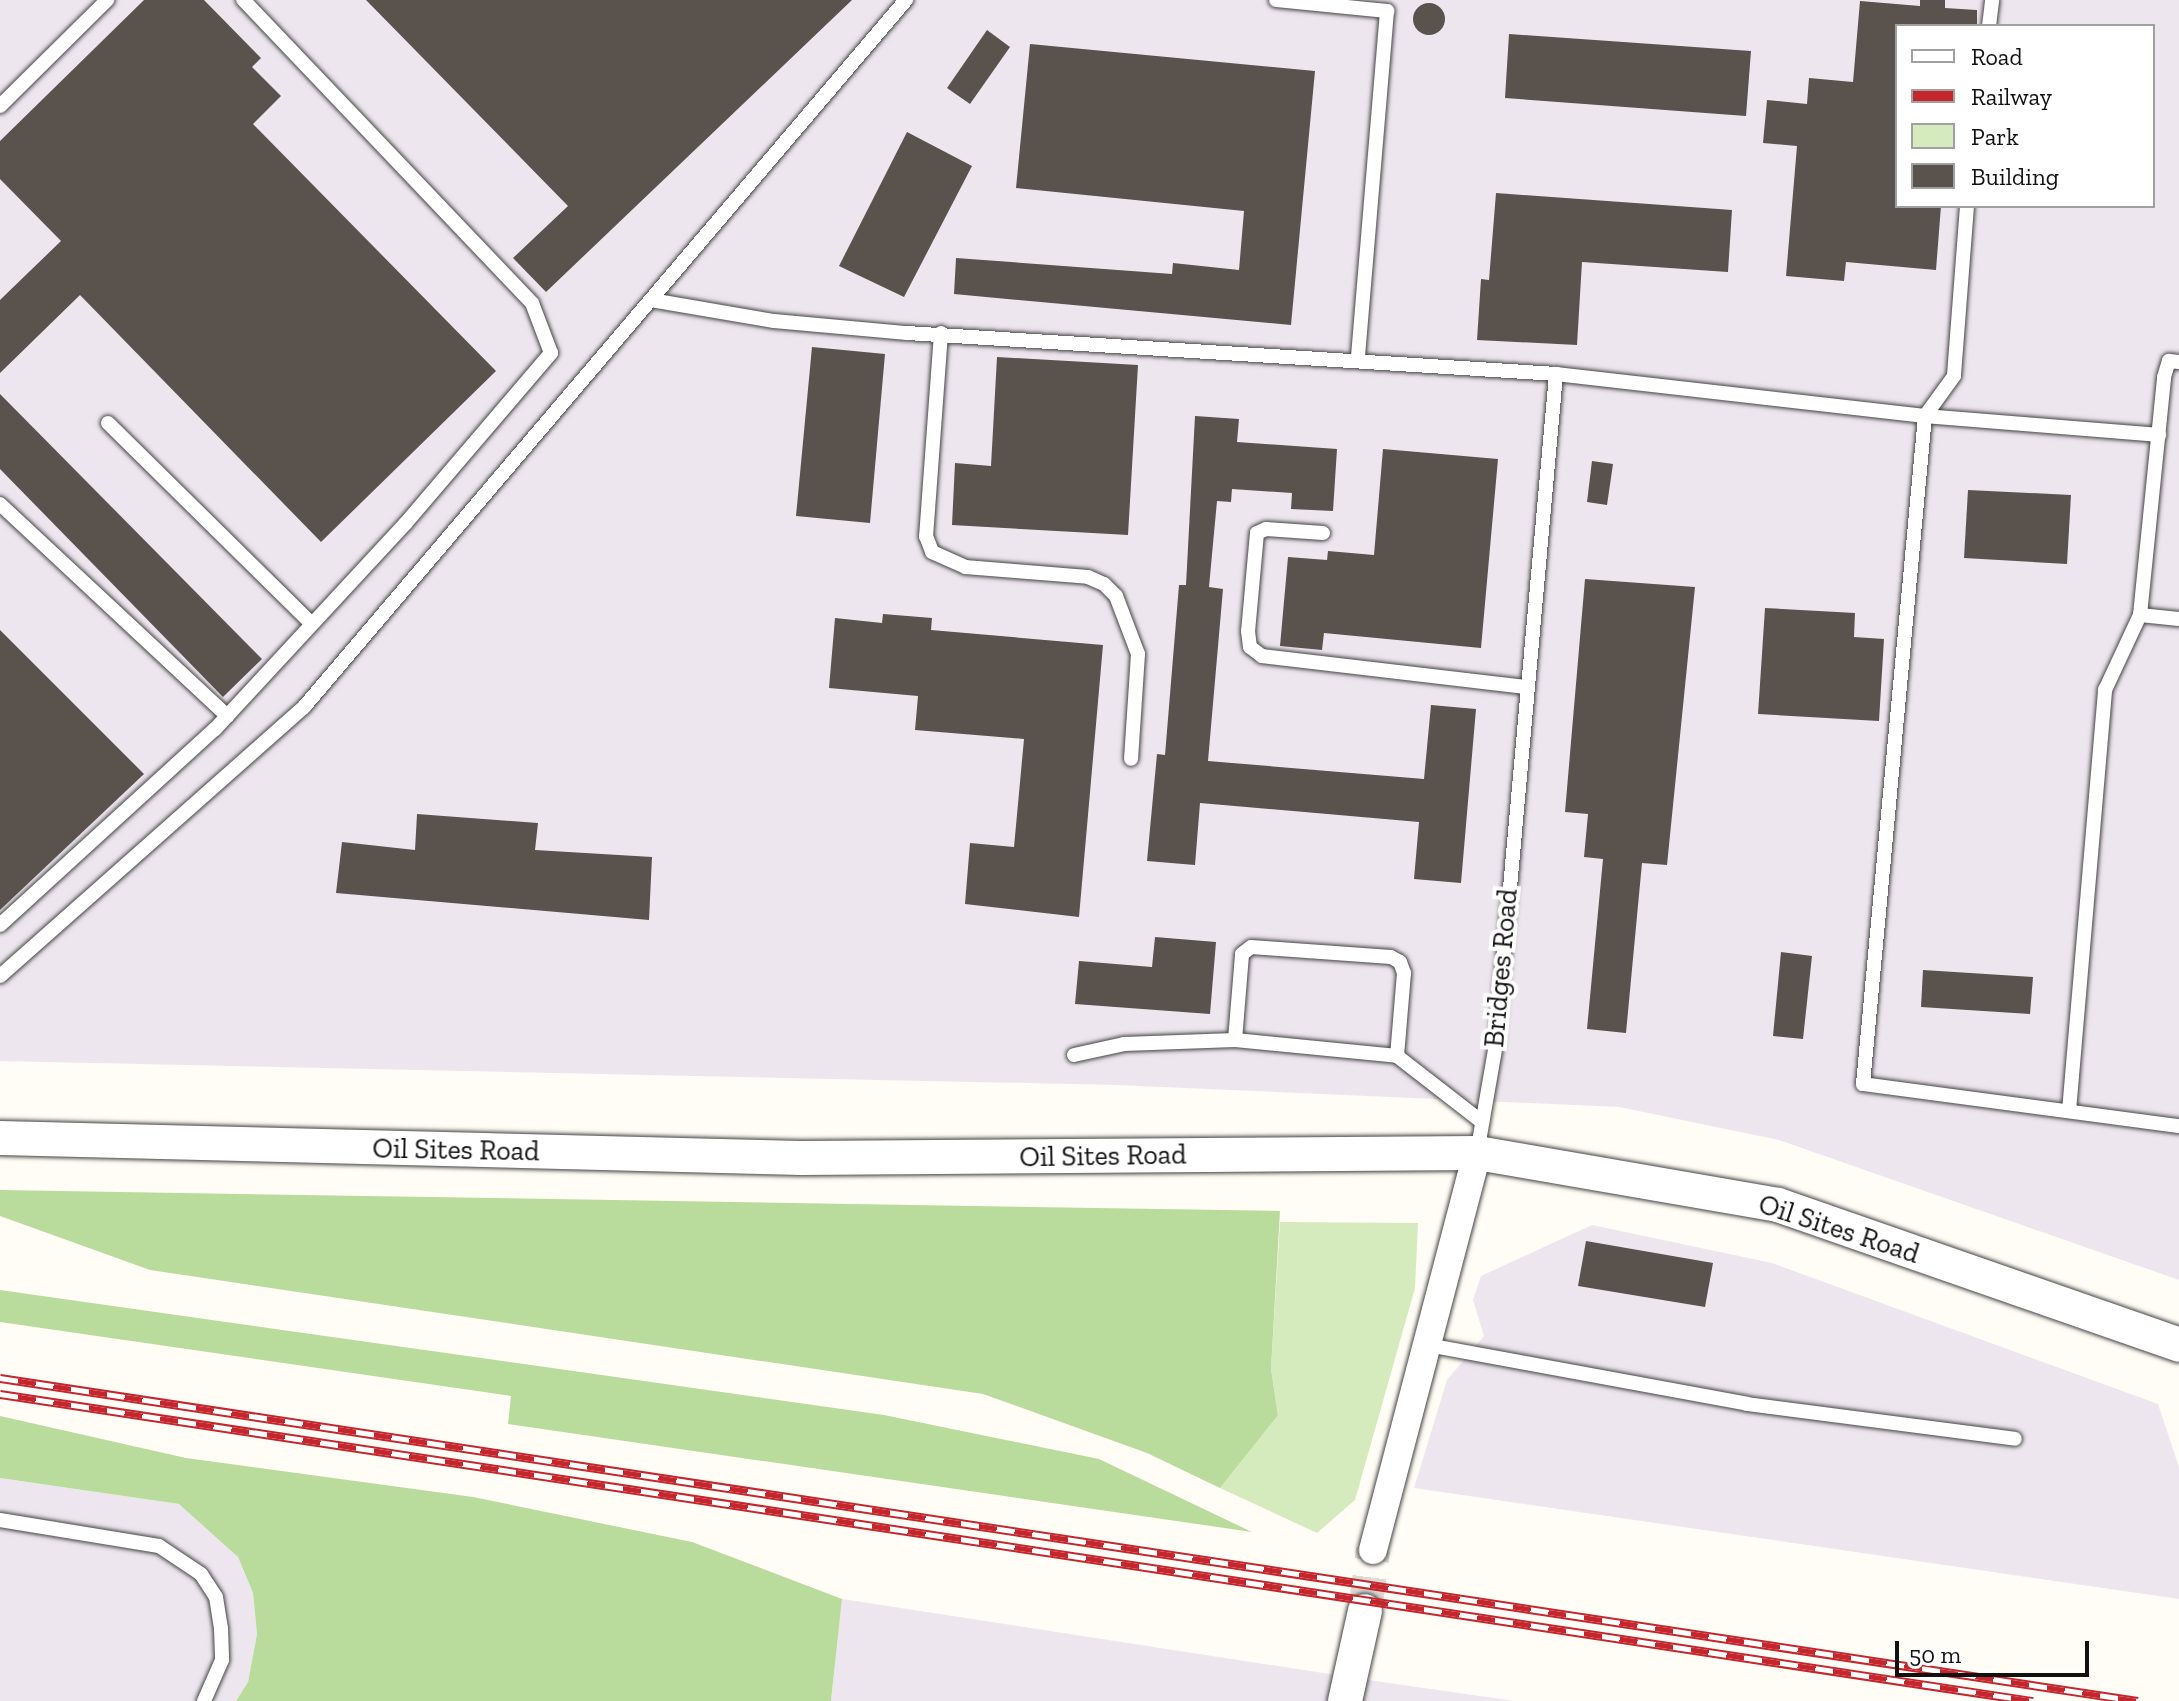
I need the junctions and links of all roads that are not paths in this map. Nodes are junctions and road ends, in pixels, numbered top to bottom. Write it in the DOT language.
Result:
graph roads {
  1 [pos="107,0"];
  2 [pos="243,0"];
  3 [pos="906,0"];
  4 [pos="1276,0"];
  5 [pos="1992,0"];
  6 [pos="1388,5"];
  7 [pos="1989,24"];
  8 [pos="0,106"];
  9 [pos="1967,208"];
  10 [pos="651,300"];
  11 [pos="941,333"];
  12 [pos="1358,360"];
  13 [pos="2179,362"];
  14 [pos="1556,374"];
  15 [pos="1925,416"];
  16 [pos="108,423"];
  17 [pos="2159,435"];
  18 [pos="0,504"];
  19 [pos="1323,533"];
  20 [pos="2140,615"];
  21 [pos="2179,619"];
  22 [pos="312,624"];
  23 [pos="1527,687"];
  24 [pos="227,716"];
  25 [pos="1131,759"];
  26 [pos="0,925"];
  27 [pos="0,976"];
  28 [pos="1235,1040"];
  29 [pos="1074,1055"];
  30 [pos="1397,1056"];
  31 [pos="2069,1111"];
  32 [pos="2179,1126"];
  33 [pos="0,1138"];
  34 [pos="1479,1138"];
  35 [pos="1427,1345"];
  36 [pos="2179,1345"];
  37 [pos="2015,1439"];
  38 [pos="0,1520"];
  39 [pos="1373,1550"];
  40 [pos="1365,1611"];
  41 [pos="204,1701"];
  42 [pos="1345,1701"];
  1 -- 8 [label="lane"];
  2 -- 22 [label="lane"];
  3 -- 10 [label="lane"];
  4 -- 6 [label="lane"];
  5 -- 7 [label="lane"];
  6 -- 12 [label="lane"];
  9 -- 15 [label="lane"];
  10 -- 11 [label="lane"];
  10 -- 27 [label="lane"];
  11 -- 12 [label="lane"];
  11 -- 25 [label="lane"];
  12 -- 14 [label="lane"];
  13 -- 17 [label="lane"];
  14 -- 15 [label="lane"];
  14 -- 23 [label="lane, Bridges Road"];
  15 -- 17 [label="lane"];
  15 -- 31 [label="lane"];
  16 -- 22 [label="lane"];
  17 -- 20 [label="lane"];
  18 -- 24 [label="lane"];
  19 -- 23 [label="lane"];
  20 -- 21 [label="lane"];
  20 -- 31 [label="lane"];
  22 -- 24 [label="lane"];
  23 -- 34 [label="lane, Bridges Road"];
  24 -- 26 [label="lane"];
  28 -- 29 [label="lane"];
  28 -- 30 [label="lane"];
  28 -- 30 [label="lane"];
  30 -- 34 [label="lane"];
  31 -- 32 [label="lane"];
  33 -- 34 [label="street, Oil Sites Road"];
  34 -- 35 [label="street, Bridges Road"];
  34 -- 36 [label="street, Oil Sites Road"];
  35 -- 37 [label="lane"];
  35 -- 39 [label="street, Bridges Road"];
  38 -- 41 [label="lane"];
  40 -- 42 [label="street"];
}
